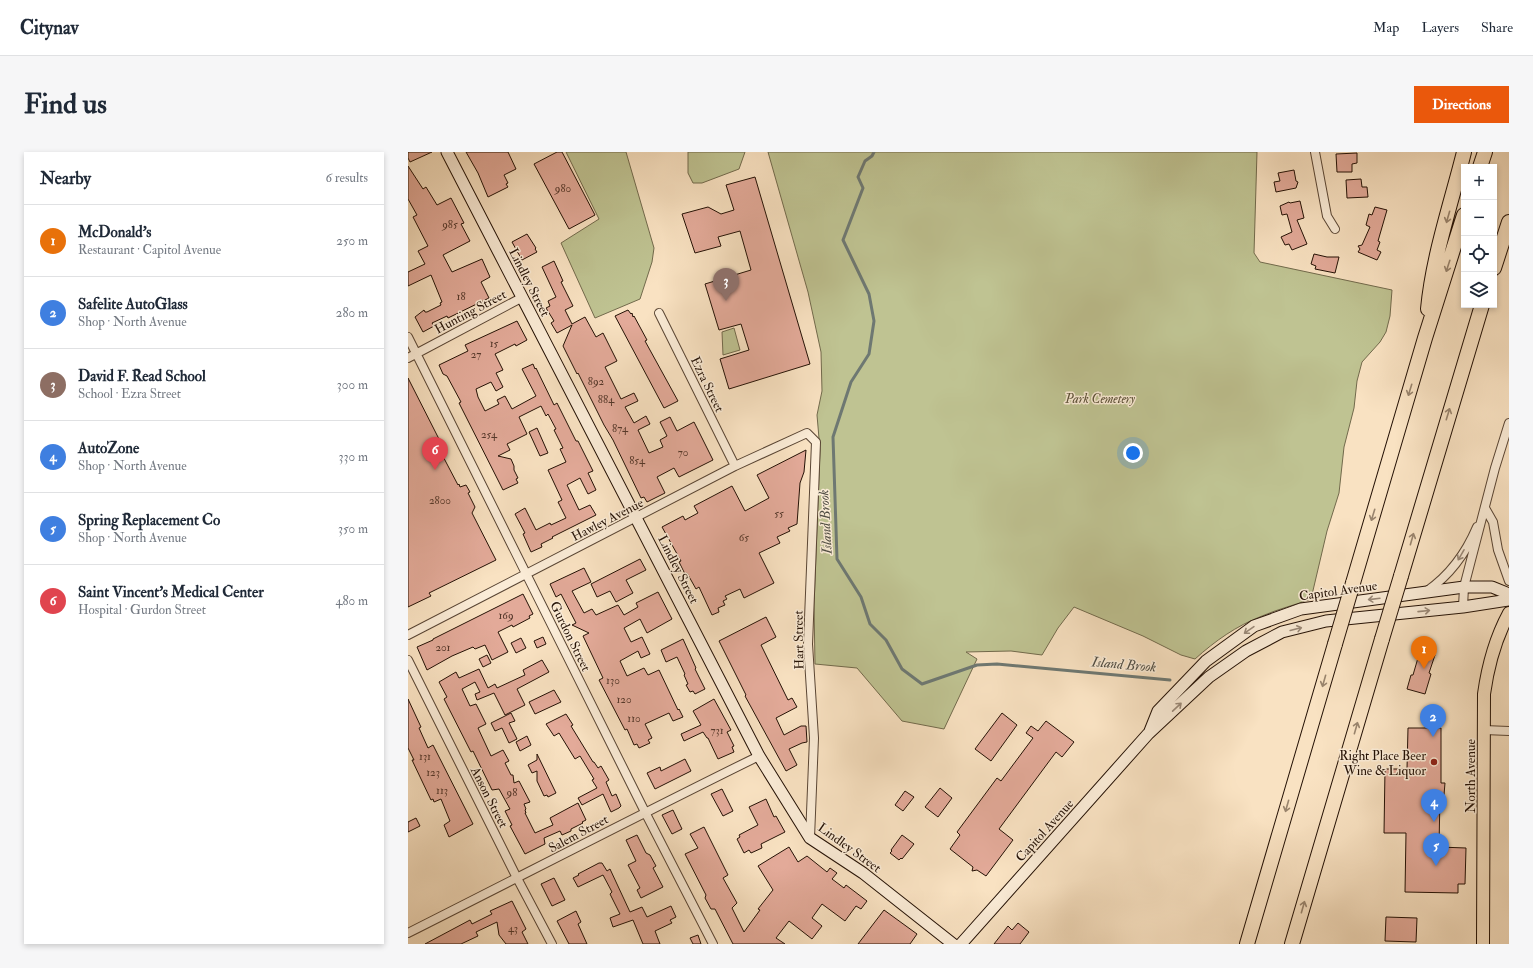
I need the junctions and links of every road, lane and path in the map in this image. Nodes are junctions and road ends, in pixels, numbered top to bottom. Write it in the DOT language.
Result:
graph roads {
  1 [pos="447,152"];
  2 [pos="1315,152"];
  3 [pos="1464,152"];
  4 [pos="1485,152"];
  5 [pos="1481,164"];
  6 [pos="1509,222"];
  7 [pos="1461,224"];
  8 [pos="1335,229"];
  9 [pos="1497,259"];
  10 [pos="522,297"];
  11 [pos="1481,308"];
  12 [pos="659,313"];
  13 [pos="408,338"];
  14 [pos="1425,338"];
  15 [pos="416,354"];
  16 [pos="408,358"];
  17 [pos="1509,422"];
  18 [pos="816,442"];
  19 [pos="735,466"];
  20 [pos="1486,508"];
  21 [pos="637,518"];
  22 [pos="527,574"];
  23 [pos="1509,581"];
  24 [pos="1464,587"];
  25 [pos="1425,593"];
  26 [pos="1509,594"];
  27 [pos="1509,600"];
  28 [pos="1463,606"];
  29 [pos="1509,613"];
  30 [pos="408,635"];
  31 [pos="408,660"];
  32 [pos="1484,730"];
  33 [pos="1509,731"];
  34 [pos="1148,734"];
  35 [pos="759,756"];
  36 [pos="645,812"];
  37 [pos="810,838"];
  38 [pos="517,878"];
  39 [pos="408,933"];
  40 [pos="552,944"];
  41 [pos="713,944"];
  42 [pos="953,944"];
  43 [pos="961,944"];
  44 [pos="1247,944"];
  45 [pos="1292,944"];
  46 [pos="1483,944"];
  1 -- 10 [label="main road, Lindley Street"];
  2 -- 8 [label="street"];
  3 -- 14 [label="highway, one-way"];
  4 -- 5 [label="highway"];
  6 -- 9 [label="highway"];
  7 -- 14 [label="highway, one-way"];
  10 -- 15 [label="street, Hunting Street"];
  10 -- 21 [label="main road, Lindley Street"];
  45 -- 11 [label="highway, one-way, bridge"];
  12 -- 19 [label="street, Ezra Street"];
  13 -- 15 [label="street, Gurdon Street"];
  14 -- 44 [label="highway, one-way, bridge"];
  15 -- 16 [label="street, Hunting Street"];
  15 -- 22 [label="street, Gurdon Street"];
  17 -- 20 [label="street"];
  18 -- 19 [label="street, Hawley Avenue"];
  18 -- 37 [label="street, Hart Street"];
  19 -- 21 [label="street, Hawley Avenue"];
  20 -- 23 [label="street"];
  20 -- 24 [label="street"];
  20 -- 25 [label="street, one-way"];
  21 -- 22 [label="street, Hawley Avenue"];
  21 -- 35 [label="main road, Lindley Street"];
  22 -- 30 [label="street, Hawley Avenue"];
  22 -- 36 [label="street, Gurdon Street"];
  24 -- 25 [label="main road, Capitol Avenue"];
  24 -- 26 [label="main road, Capitol Avenue"];
  24 -- 28 [label="street"];
  25 -- 34 [label="main road, Capitol Avenue, one-way"];
  27 -- 28 [label="main road, Capitol Avenue"];
  34 -- 28 [label="main road, Capitol Avenue, one-way"];
  29 -- 32 [label="main road, North Avenue"];
  31 -- 38 [label="street, Anson Street"];
  32 -- 33 [label="street"];
  32 -- 46 [label="main road, North Avenue"];
  34 -- 43 [label="main road, Capitol Avenue"];
  35 -- 36 [label="street, Salem Street"];
  35 -- 37 [label="main road, Lindley Street"];
  36 -- 38 [label="street, Salem Street"];
  36 -- 41 [label="street, Gurdon Street"];
  37 -- 42 [label="main road, Lindley Street"];
  38 -- 39 [label="street, Salem Street"];
  38 -- 40 [label="street, Anson Street"];
}
